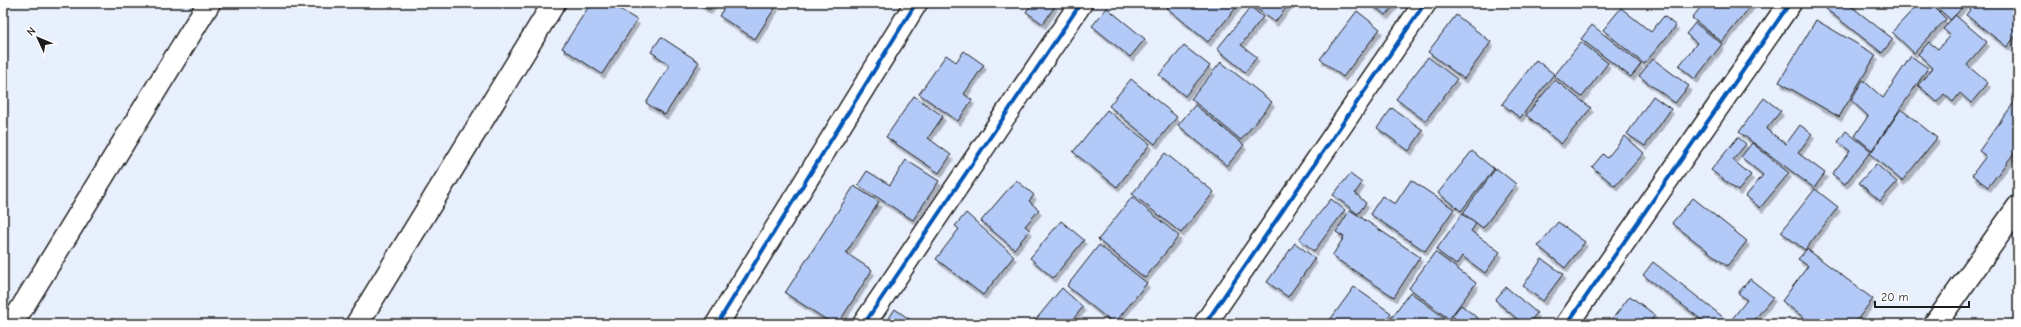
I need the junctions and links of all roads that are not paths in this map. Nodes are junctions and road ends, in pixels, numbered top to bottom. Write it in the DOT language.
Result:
graph roads {
  1 [pos="208,3"];
  2 [pos="554,3"];
  3 [pos="916,3"];
  4 [pos="1081,3"];
  5 [pos="1425,3"];
  6 [pos="1790,3"];
  7 [pos="2018,207"];
  8 [pos="12,324"];
  9 [pos="357,324"];
  10 [pos="717,324"];
  11 [pos="864,324"];
  12 [pos="1205,324"];
  13 [pos="1567,324"];
  14 [pos="1935,324"];
  1 -- 8 [label="street"];
  2 -- 9 [label="street"];
  3 -- 10 [label="street"];
  4 -- 11 [label="street"];
  5 -- 12 [label="street"];
  6 -- 13 [label="street"];
  7 -- 14 [label="street"];
}
